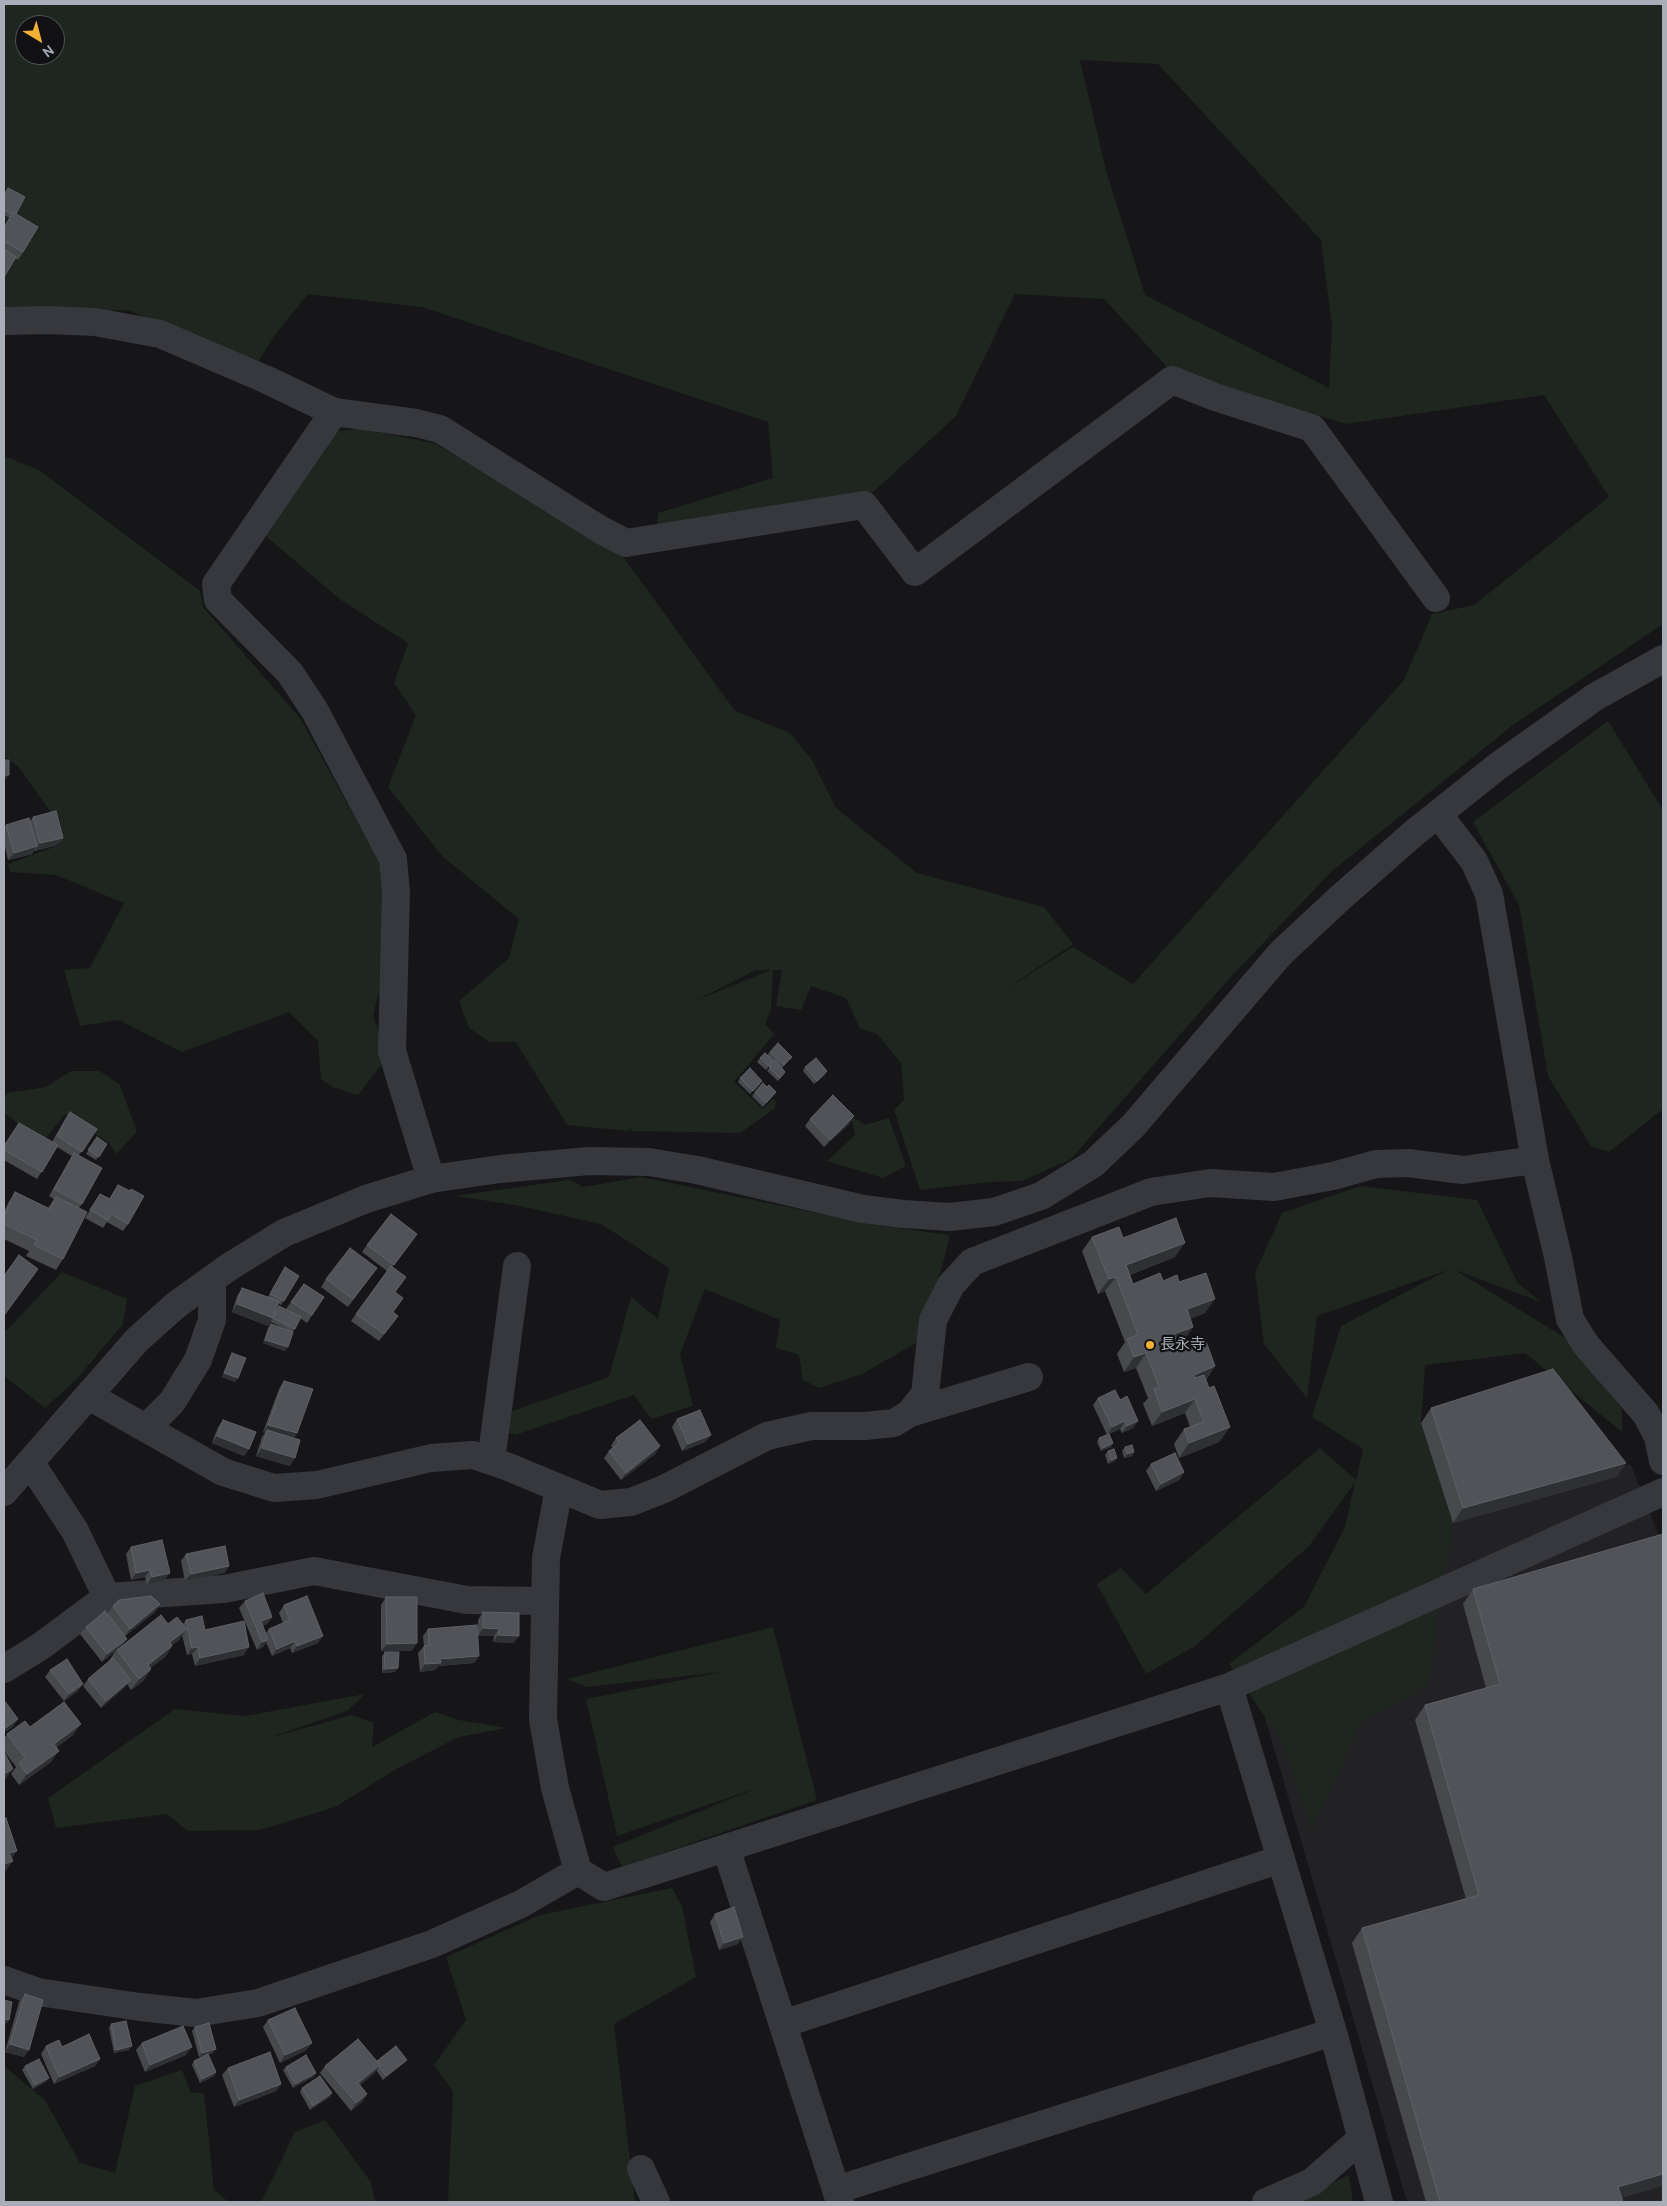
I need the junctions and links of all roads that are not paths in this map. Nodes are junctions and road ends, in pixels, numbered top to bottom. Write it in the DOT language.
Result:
graph roads {
  1 [pos="4,321"];
  2 [pos="334,412"];
  3 [pos="1436,598"];
  4 [pos="1663,659"];
  5 [pos="1438,814"];
  6 [pos="1535,1160"];
  7 [pos="431,1179"];
  8 [pos="517,1266"];
  9 [pos="212,1280"];
  10 [pos="1029,1377"];
  11 [pos="89,1396"];
  12 [pos="910,1413"];
  13 [pos="146,1428"];
  14 [pos="491,1461"];
  15 [pos="1663,1461"];
  16 [pos="30,1462"];
  17 [pos="558,1488"];
  18 [pos="4,1492"];
  19 [pos="1663,1492"];
  20 [pos="107,1597"];
  21 [pos="545,1601"];
  22 [pos="4,1669"];
  23 [pos="1229,1687"];
  24 [pos="726,1848"];
  25 [pos="1281,1859"];
  26 [pos="578,1871"];
  27 [pos="4,1980"];
  28 [pos="783,2024"];
  29 [pos="1333,2032"];
  30 [pos="1362,2138"];
  31 [pos="641,2169"];
  32 [pos="848,2195"];
  33 [pos="656,2202"];
  34 [pos="1266,2202"];
  35 [pos="1379,2202"];
  1 -- 2 [label="street"];
  2 -- 3 [label="street"];
  2 -- 7 [label="street"];
  4 -- 5 [label="street"];
  5 -- 6 [label="street"];
  5 -- 7 [label="street"];
  6 -- 12 [label="street"];
  6 -- 15 [label="street"];
  7 -- 9 [label="street"];
  8 -- 14 [label="street"];
  9 -- 11 [label="street"];
  9 -- 13 [label="street"];
  10 -- 12 [label="street"];
  11 -- 13 [label="street"];
  11 -- 16 [label="street"];
  12 -- 17 [label="street"];
  13 -- 14 [label="street"];
  14 -- 17 [label="street"];
  16 -- 18 [label="street"];
  16 -- 20 [label="street"];
  17 -- 21 [label="street"];
  19 -- 23 [label="street"];
  20 -- 21 [label="street"];
  20 -- 22 [label="street"];
  21 -- 26 [label="street"];
  23 -- 24 [label="street"];
  23 -- 25 [label="street"];
  24 -- 26 [label="street"];
  24 -- 28 [label="street"];
  25 -- 28 [label="street"];
  25 -- 29 [label="street"];
  26 -- 27 [label="street"];
  28 -- 32 [label="street"];
  29 -- 30 [label="street"];
  29 -- 32 [label="street"];
  30 -- 34 [label="street"];
  30 -- 35 [label="street"];
  31 -- 33 [label="street"];
}
